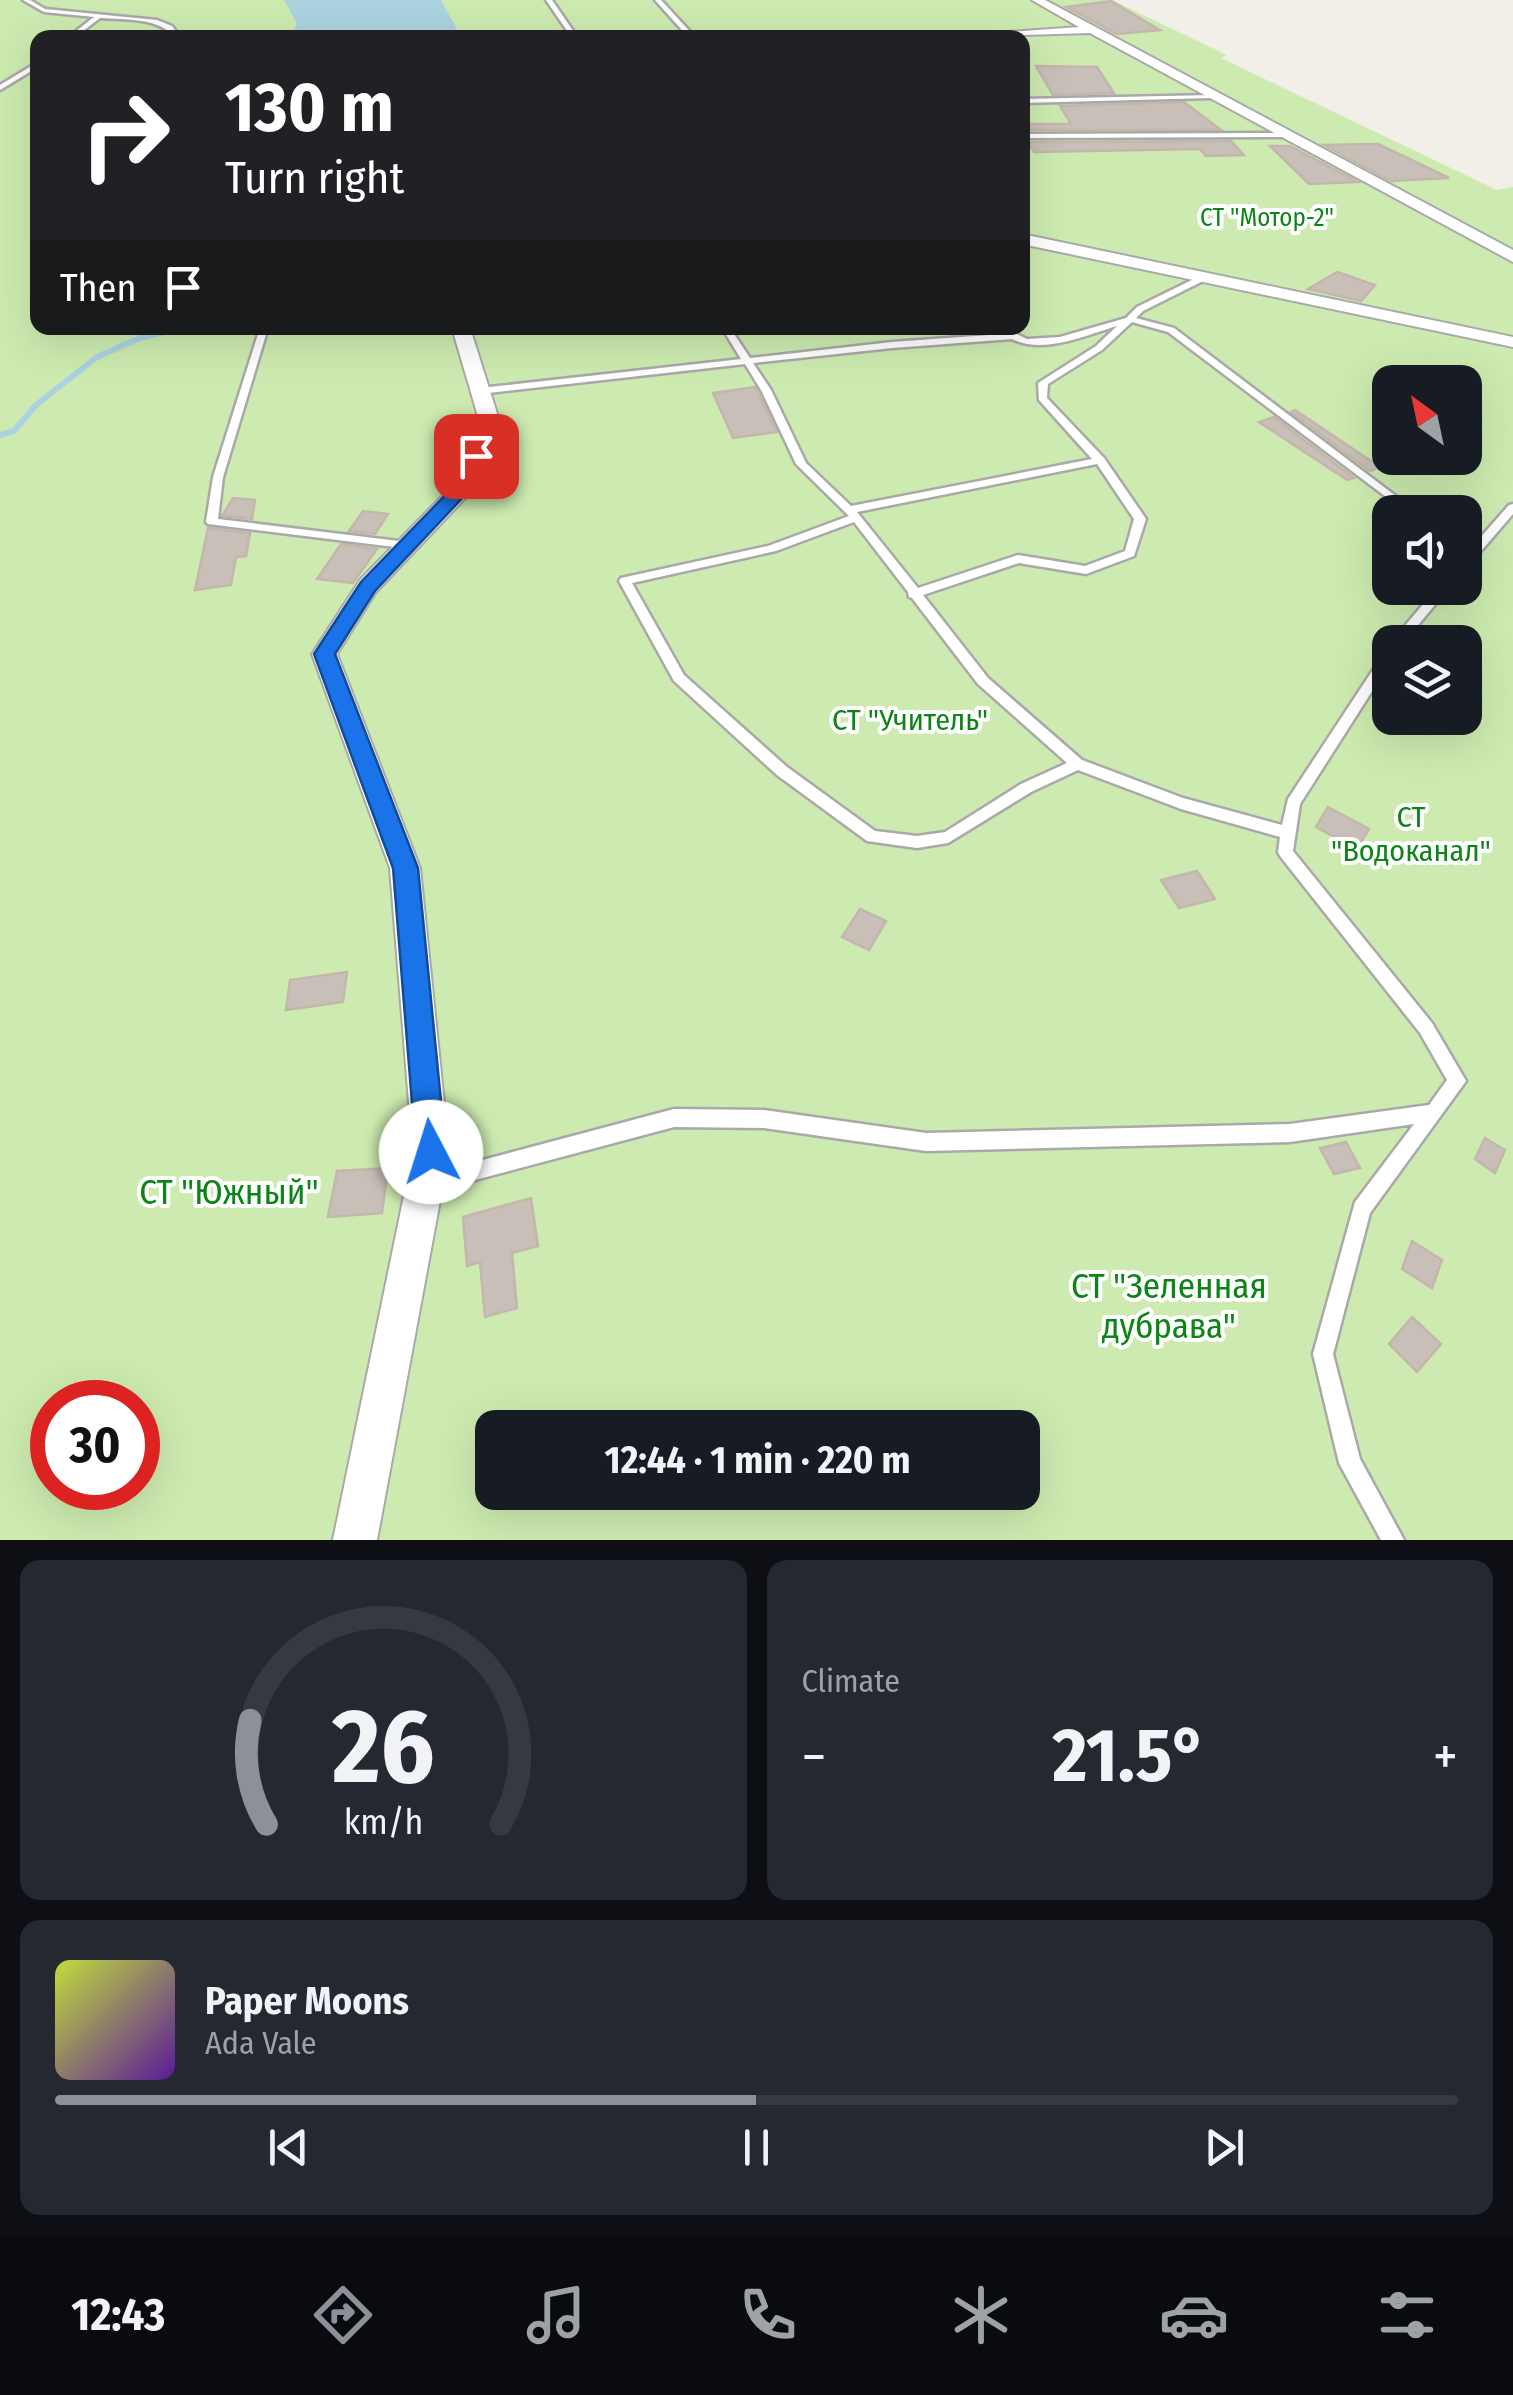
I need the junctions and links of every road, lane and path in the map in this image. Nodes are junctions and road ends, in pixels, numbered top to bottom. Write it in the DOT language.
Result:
graph roads {
  1 [pos="26,0"];
  2 [pos="549,0"];
  3 [pos="658,0"];
  4 [pos="1037,0"];
  5 [pos="100,16"];
  6 [pos="81,30"];
  7 [pos="172,30"];
  8 [pos="570,30"];
  9 [pos="686,30"];
  10 [pos="1092,30"];
  11 [pos="1030,33"];
  12 [pos="30,69"];
  13 [pos="0,88"];
  14 [pos="1211,96"];
  15 [pos="1030,101"];
  16 [pos="1285,135"];
  17 [pos="1030,136"];
  18 [pos="1030,241"];
  19 [pos="1513,257"];
  20 [pos="1204,277"];
  21 [pos="1130,319"];
  22 [pos="262,335"];
  23 [pos="463,335"];
  24 [pos="731,335"];
  25 [pos="1014,336"];
  26 [pos="1513,342"];
  27 [pos="748,362"];
  28 [pos="480,391"];
  29 [pos="1100,460"];
  30 [pos="1389,495"];
  31 [pos="1513,507"];
  32 [pos="852,513"];
  33 [pos="1482,536"];
  34 [pos="407,546"];
  35 [pos="913,594"];
  36 [pos="1429,605"];
  37 [pos="1411,625"];
  38 [pos="1372,680"];
  39 [pos="1077,764"];
  40 [pos="1288,833"];
  41 [pos="1433,1112"];
  42 [pos="424,1185"];
  43 [pos="355,1540"];
  44 [pos="1394,1540"];
  1 -- 5 [label="lane"];
  2 -- 8 [label="lane"];
  3 -- 9 [label="lane"];
  4 -- 10 [label="street"];
  5 -- 6 [label="lane"];
  5 -- 7 [label="lane"];
  10 -- 11 [label="street"];
  10 -- 14 [label="street"];
  12 -- 13 [label="lane"];
  14 -- 15 [label="lane"];
  14 -- 16 [label="street"];
  16 -- 17 [label="lane"];
  16 -- 19 [label="street"];
  18 -- 20 [label="street"];
  20 -- 21 [label="lane"];
  20 -- 26 [label="street"];
  21 -- 25 [label="lane"];
  21 -- 29 [label="lane"];
  21 -- 30 [label="lane"];
  22 -- 34 [label="lane"];
  23 -- 28 [label="street"];
  24 -- 27 [label="lane"];
  25 -- 27 [label="lane"];
  27 -- 28 [label="lane"];
  27 -- 32 [label="lane"];
  28 -- 34 [label="street"];
  29 -- 32 [label="lane"];
  29 -- 35 [label="lane"];
  31 -- 33 [label="lane"];
  32 -- 35 [label="lane"];
  32 -- 39 [label="lane"];
  34 -- 42 [label="street"];
  35 -- 39 [label="lane"];
  36 -- 37 [label="lane"];
  38 -- 40 [label="lane"];
  39 -- 40 [label="lane"];
  40 -- 41 [label="lane"];
  41 -- 42 [label="lane"];
  41 -- 44 [label="lane"];
  42 -- 43 [label="street"];
}
